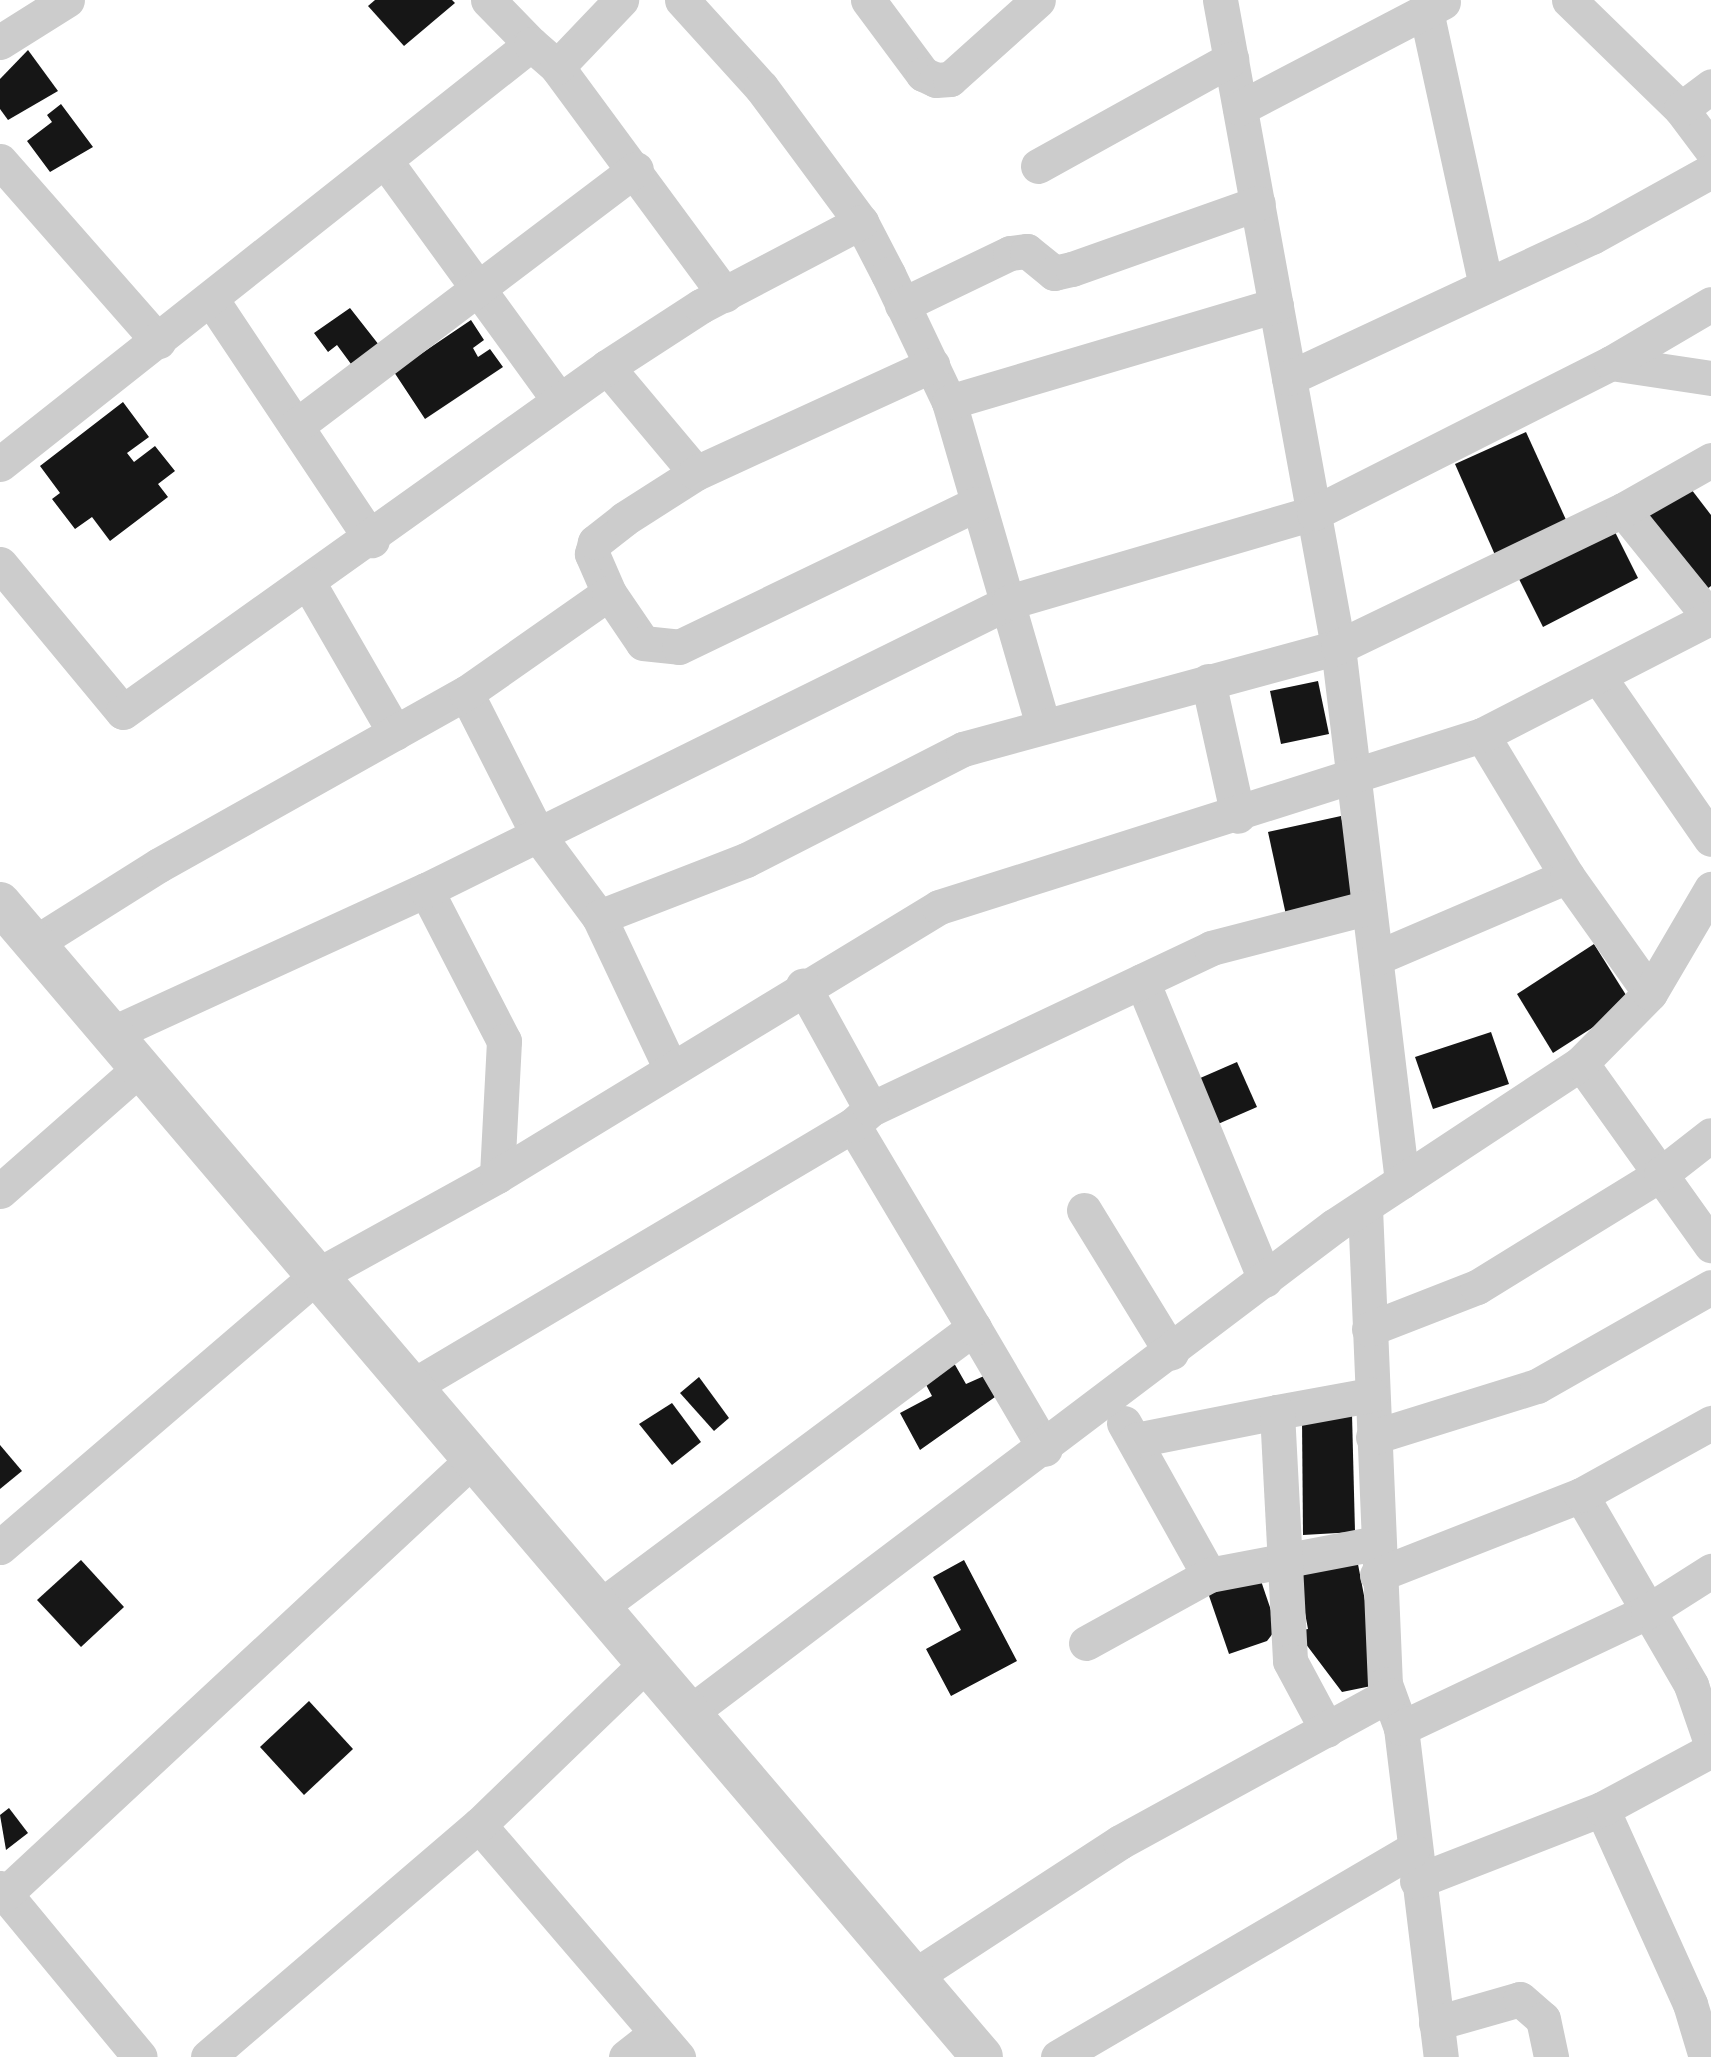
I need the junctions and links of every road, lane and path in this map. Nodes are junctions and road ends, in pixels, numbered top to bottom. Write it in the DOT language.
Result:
graph roads {
  1 [pos="67,0"];
  2 [pos="488,0"];
  3 [pos="620,0"];
  4 [pos="682,0"];
  5 [pos="868,0"];
  6 [pos="1038,0"];
  7 [pos="1220,0"];
  8 [pos="1568,0"];
  9 [pos="1436,5"];
  10 [pos="0,42"];
  11 [pos="544,55"];
  12 [pos="1231,60"];
  13 [pos="1711,86"];
  14 [pos="1240,108"];
  15 [pos="1681,109"];
  16 [pos="1711,149"];
  17 [pos="0,161"];
  18 [pos="386,162"];
  19 [pos="1038,166"];
  20 [pos="636,169"];
  21 [pos="1711,171"];
  22 [pos="1258,202"];
  23 [pos="860,222"];
  24 [pos="1486,286"];
  25 [pos="479,292"];
  26 [pos="725,295"];
  27 [pos="211,299"];
  28 [pos="902,304"];
  29 [pos="1711,304"];
  30 [pos="1276,305"];
  31 [pos="158,340"];
  32 [pos="1611,363"];
  33 [pos="932,365"];
  34 [pos="607,367"];
  35 [pos="1289,378"];
  36 [pos="1711,378"];
  37 [pos="559,400"];
  38 [pos="950,402"];
  39 [pos="296,426"];
  40 [pos="1711,460"];
  41 [pos="0,464"];
  42 [pos="696,473"];
  43 [pos="976,504"];
  44 [pos="1623,510"];
  45 [pos="1314,513"];
  46 [pos="372,540"];
  47 [pos="0,564"];
  48 [pos="309,584"];
  49 [pos="609,593"];
  50 [pos="1009,602"];
  51 [pos="1711,619"];
  52 [pos="1338,647"];
  53 [pos="1598,676"];
  54 [pos="1208,681"];
  55 [pos="466,693"];
  56 [pos="1042,723"];
  57 [pos="395,733"];
  58 [pos="1482,735"];
  59 [pos="1354,780"];
  60 [pos="1238,816"];
  61 [pos="538,835"];
  62 [pos="1711,840"];
  63 [pos="1567,876"];
  64 [pos="1711,889"];
  65 [pos="426,890"];
  66 [pos="0,903"];
  67 [pos="1370,907"];
  68 [pos="600,918"];
  69 [pos="34,944"];
  70 [pos="1376,958"];
  71 [pos="1142,980"];
  72 [pos="803,986"];
  73 [pos="1650,993"];
  74 [pos="111,1034"];
  75 [pos="1581,1063"];
  76 [pos="140,1068"];
  77 [pos="670,1069"];
  78 [pos="862,1117"];
  79 [pos="1711,1136"];
  80 [pos="1661,1174"];
  81 [pos="497,1176"];
  82 [pos="1402,1181"];
  83 [pos="0,1191"];
  84 [pos="1365,1208"];
  85 [pos="1084,1210"];
  86 [pos="1711,1245"];
  87 [pos="316,1276"];
  88 [pos="1265,1280"];
  89 [pos="1711,1287"];
  90 [pos="974,1328"];
  91 [pos="1369,1329"];
  92 [pos="1172,1352"];
  93 [pos="410,1387"];
  94 [pos="1371,1395"];
  95 [pos="1110,1401"];
  96 [pos="1277,1412"];
  97 [pos="1711,1423"];
  98 [pos="1373,1437"];
  99 [pos="1136,1440"];
  100 [pos="1045,1449"];
  101 [pos="472,1460"];
  102 [pos="1581,1495"];
  103 [pos="0,1547"];
  104 [pos="1284,1556"];
  105 [pos="1376,1559"];
  106 [pos="1711,1571"];
  107 [pos="1209,1575"];
  108 [pos="598,1608"];
  109 [pos="1648,1611"];
  110 [pos="1086,1643"];
  111 [pos="646,1664"];
  112 [pos="1394,1712"];
  113 [pos="688,1714"];
  114 [pos="1327,1730"];
  115 [pos="1711,1746"];
  116 [pos="1602,1809"];
  117 [pos="479,1825"];
  118 [pos="1414,1865"];
  119 [pos="3,1891"];
  120 [pos="913,1977"];
  121 [pos="1439,2040"];
  122 [pos="667,2045"];
  123 [pos="140,2057"];
  124 [pos="208,2057"];
  125 [pos="626,2057"];
  126 [pos="982,2057"];
  127 [pos="1058,2057"];
  128 [pos="1551,2057"];
  129 [pos="1706,2057"];
  1 -- 10 [label="street"];
  2 -- 11 [label="street"];
  3 -- 11 [label="street"];
  4 -- 23 [label="street"];
  5 -- 6 [label="street"];
  7 -- 12 [label="street"];
  8 -- 15 [label="street"];
  9 -- 14 [label="street"];
  9 -- 24 [label="street"];
  11 -- 18 [label="street"];
  11 -- 20 [label="street"];
  12 -- 14 [label="street"];
  12 -- 19 [label="street"];
  13 -- 15 [label="street"];
  14 -- 22 [label="street"];
  15 -- 16 [label="street"];
  17 -- 31 [label="street"];
  18 -- 25 [label="street"];
  18 -- 27 [label="street"];
  20 -- 25 [label="street"];
  20 -- 26 [label="street"];
  21 -- 24 [label="street"];
  22 -- 28 [label="street"];
  22 -- 30 [label="street"];
  23 -- 26 [label="street"];
  23 -- 28 [label="street"];
  24 -- 35 [label="street"];
  25 -- 37 [label="street"];
  25 -- 39 [label="street"];
  26 -- 34 [label="street"];
  27 -- 31 [label="street"];
  27 -- 39 [label="street"];
  28 -- 33 [label="street"];
  29 -- 32 [label="street"];
  30 -- 35 [label="street"];
  30 -- 38 [label="street"];
  31 -- 41 [label="street"];
  32 -- 36 [label="street"];
  32 -- 45 [label="street"];
  33 -- 38 [label="street"];
  33 -- 42 [label="street"];
  34 -- 37 [label="street"];
  34 -- 42 [label="street"];
  35 -- 45 [label="street"];
  37 -- 46 [label="street"];
  38 -- 43 [label="street"];
  39 -- 46 [label="street"];
  40 -- 44 [label="street"];
  42 -- 49 [label="street"];
  43 -- 49 [label="street"];
  43 -- 50 [label="street"];
  44 -- 51 [label="street"];
  44 -- 52 [label="street"];
  45 -- 50 [label="street"];
  45 -- 52 [label="street"];
  46 -- 48 [label="street"];
  47 -- 48 [label="street"];
  48 -- 57 [label="street"];
  49 -- 55 [label="street"];
  50 -- 56 [label="street"];
  50 -- 61 [label="street"];
  51 -- 53 [label="street"];
  52 -- 54 [label="street"];
  52 -- 59 [label="street"];
  53 -- 58 [label="street"];
  53 -- 62 [label="street"];
  54 -- 56 [label="street"];
  54 -- 60 [label="street"];
  55 -- 57 [label="street"];
  55 -- 61 [label="street"];
  56 -- 68 [label="street"];
  57 -- 69 [label="street"];
  58 -- 59 [label="street"];
  58 -- 63 [label="street"];
  59 -- 60 [label="street"];
  59 -- 67 [label="street"];
  60 -- 72 [label="street"];
  61 -- 65 [label="street"];
  61 -- 68 [label="street"];
  63 -- 70 [label="street"];
  63 -- 73 [label="street"];
  64 -- 73 [label="street"];
  65 -- 74 [label="street"];
  65 -- 81 [label="street"];
  66 -- 69 [label="street"];
  67 -- 70 [label="street"];
  67 -- 71 [label="street"];
  68 -- 77 [label="street"];
  69 -- 74 [label="street"];
  70 -- 82 [label="street"];
  71 -- 78 [label="street"];
  71 -- 88 [label="street"];
  72 -- 77 [label="street"];
  72 -- 78 [label="street"];
  73 -- 75 [label="street"];
  74 -- 76 [label="street"];
  75 -- 80 [label="street"];
  75 -- 82 [label="street"];
  76 -- 83 [label="street"];
  76 -- 87 [label="street"];
  77 -- 81 [label="street"];
  78 -- 90 [label="street"];
  78 -- 93 [label="street"];
  79 -- 80 [label="street"];
  80 -- 86 [label="street"];
  80 -- 91 [label="street"];
  81 -- 87 [label="street"];
  82 -- 84 [label="street"];
  84 -- 88 [label="street"];
  84 -- 91 [label="street"];
  85 -- 92 [label="street"];
  87 -- 93 [label="street"];
  87 -- 103 [label="street"];
  88 -- 92 [label="street"];
  89 -- 98 [label="street"];
  90 -- 100 [label="street"];
  90 -- 108 [label="street"];
  91 -- 94 [label="street"];
  92 -- 95 [label="street"];
  93 -- 101 [label="street"];
  94 -- 96 [label="street"];
  94 -- 98 [label="street"];
  95 -- 99 [label="street"];
  95 -- 100 [label="street"];
  96 -- 99 [label="street"];
  96 -- 104 [label="street"];
  97 -- 102 [label="street"];
  98 -- 105 [label="street"];
  99 -- 107 [label="street"];
  100 -- 113 [label="street"];
  101 -- 108 [label="street"];
  101 -- 119 [label="street"];
  102 -- 105 [label="street"];
  102 -- 109 [label="street"];
  104 -- 105 [label="street"];
  104 -- 107 [label="street"];
  104 -- 114 [label="street"];
  105 -- 112 [label="street"];
  106 -- 109 [label="street"];
  107 -- 110 [label="street"];
  108 -- 111 [label="street"];
  109 -- 112 [label="street"];
  109 -- 115 [label="street"];
  111 -- 113 [label="street"];
  111 -- 117 [label="street"];
  112 -- 114 [label="street"];
  112 -- 118 [label="street"];
  113 -- 120 [label="street"];
  114 -- 120 [label="street"];
  115 -- 116 [label="street"];
  116 -- 118 [label="street"];
  116 -- 129 [label="street"];
  117 -- 122 [label="street"];
  117 -- 124 [label="street"];
  118 -- 121 [label="street"];
  118 -- 127 [label="street"];
  119 -- 123 [label="street"];
  120 -- 126 [label="street"];
  121 -- 128 [label="street"];
  122 -- 125 [label="street"];
}
